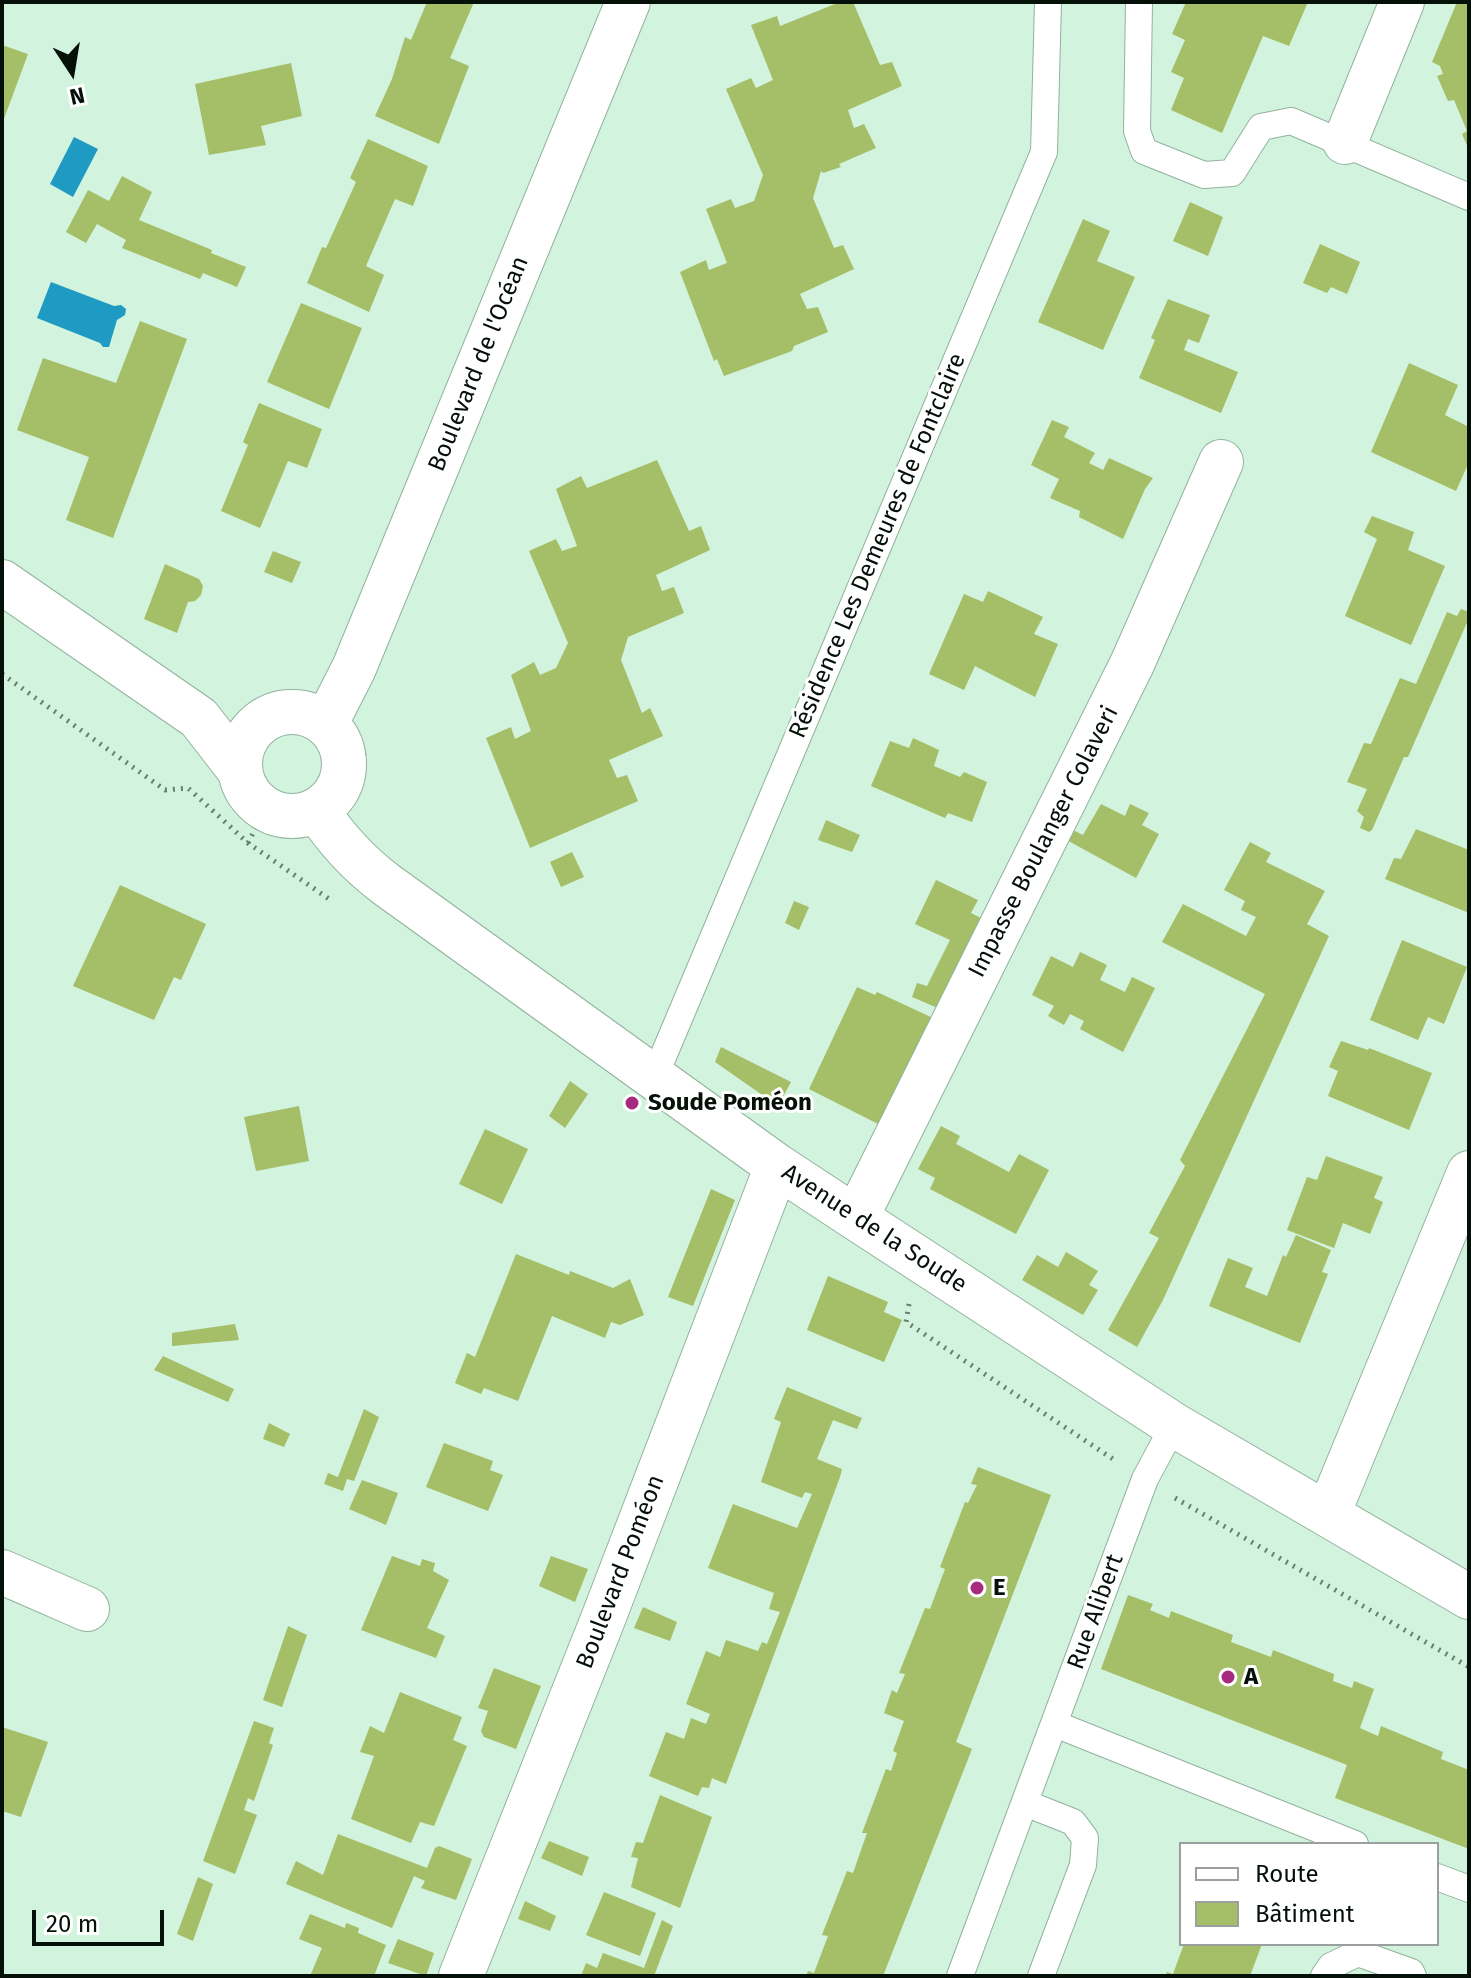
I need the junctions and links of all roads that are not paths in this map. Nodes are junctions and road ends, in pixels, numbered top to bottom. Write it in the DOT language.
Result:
graph roads {
  1 [pos="628,2"];
  2 [pos="1048,2"];
  3 [pos="1139,2"];
  4 [pos="1402,2"];
  5 [pos="1345,142"];
  6 [pos="1469,197"];
  7 [pos="1221,462"];
  8 [pos="2,582"];
  9 [pos="199,718"];
  10 [pos="259,722"];
  11 [pos="326,723"];
  12 [pos="240,771"];
  13 [pos="317,810"];
  14 [pos="654,1078"];
  15 [pos="777,1166"];
  16 [pos="1469,1173"];
  17 [pos="856,1218"];
  18 [pos="1174,1425"];
  19 [pos="1328,1514"];
  20 [pos="2,1572"];
  21 [pos="1469,1597"];
  22 [pos="87,1609"];
  23 [pos="1055,1724"];
  24 [pos="1025,1803"];
  25 [pos="1350,1842"];
  26 [pos="1439,1878"];
  27 [pos="1469,1889"];
  28 [pos="461,1976"];
  29 [pos="960,1976"];
  30 [pos="1041,1976"];
  31 [pos="1324,1976"];
  32 [pos="1413,1976"];
  1 -- 11 [label="street, Boulevard de l'Océan"];
  2 -- 14 [label="lane, Résidence Les Demeures de Fontclaire"];
  3 -- 5 [label="lane"];
  4 -- 5 [label="street"];
  5 -- 6 [label="lane"];
  7 -- 17 [label="street, Impasse Boulanger Colaveri"];
  8 -- 9 [label="street"];
  9 -- 10 [label="street"];
  9 -- 12 [label="street"];
  10 -- 11 [label="street"];
  10 -- 12 [label="street"];
  11 -- 13 [label="street"];
  12 -- 13 [label="street"];
  13 -- 14 [label="street, Avenue de la Soude"];
  14 -- 15 [label="street, Avenue de la Soude"];
  15 -- 17 [label="street, Avenue de la Soude"];
  15 -- 28 [label="street, Boulevard Poméon"];
  16 -- 19 [label="street"];
  17 -- 18 [label="street, Avenue de la Soude"];
  18 -- 19 [label="street, Avenue de la Soude"];
  18 -- 23 [label="lane, Rue Alibert"];
  19 -- 21 [label="street, Avenue de la Soude"];
  20 -- 22 [label="street"];
  23 -- 24 [label="lane, Rue Alibert"];
  23 -- 25 [label="lane"];
  24 -- 29 [label="lane, Rue Alibert"];
  24 -- 30 [label="lane"];
  26 -- 27 [label="lane"];
  31 -- 32 [label="lane"];
}
